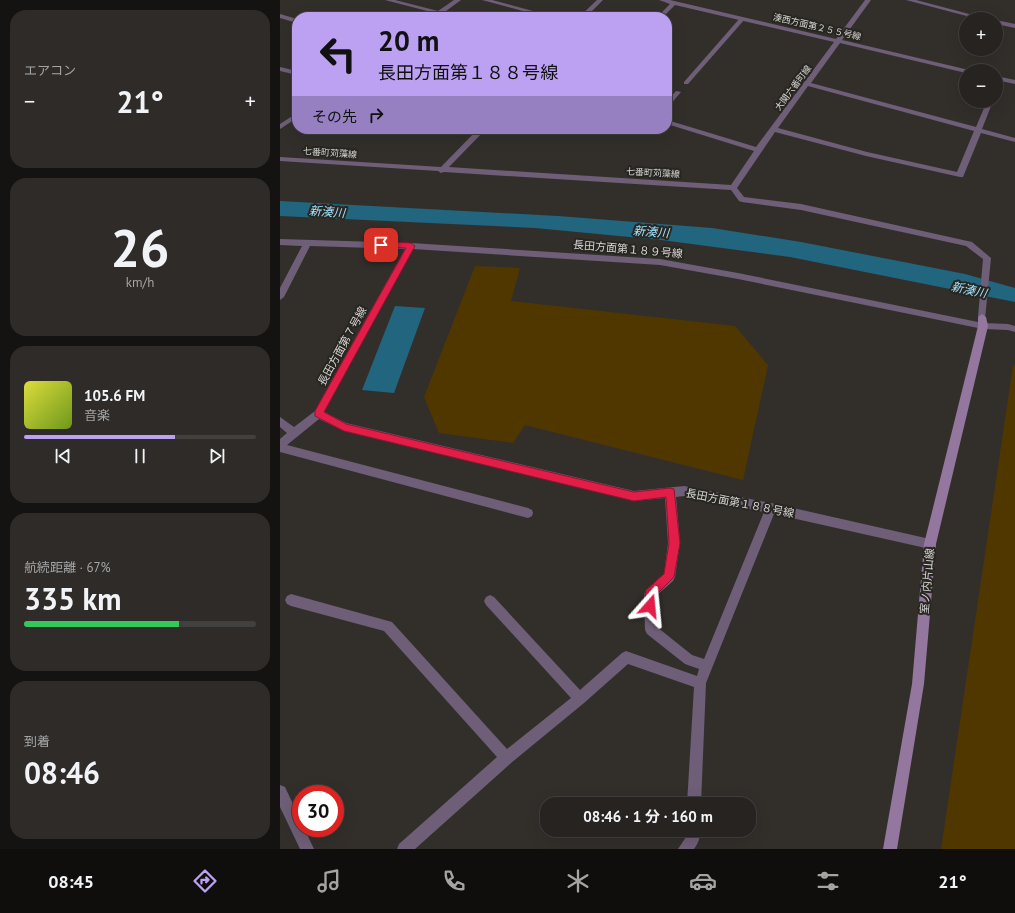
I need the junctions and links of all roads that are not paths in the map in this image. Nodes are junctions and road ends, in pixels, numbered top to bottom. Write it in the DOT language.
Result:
graph roads {
  1 [pos="388,0"];
  2 [pos="458,0"];
  3 [pos="485,0"];
  4 [pos="600,0"];
  5 [pos="662,0"];
  6 [pos="909,0"];
  7 [pos="865,1"];
  8 [pos="674,3"];
  9 [pos="427,12"];
  10 [pos="441,12"];
  11 [pos="532,12"];
  12 [pos="587,12"];
  13 [pos="665,12"];
  14 [pos="959,12"];
  15 [pos="280,16"];
  16 [pos="742,19"];
  17 [pos="292,20"];
  18 [pos="1003,23"];
  19 [pos="1015,26"];
  20 [pos="839,42"];
  21 [pos="280,69"];
  22 [pos="959,69"];
  23 [pos="292,72"];
  24 [pos="1003,79"];
  25 [pos="1015,82"];
  26 [pos="686,84"];
  27 [pos="807,84"];
  28 [pos="678,92"];
  29 [pos="672,99"];
  30 [pos="987,108"];
  31 [pos="292,119"];
  32 [pos="672,124"];
  33 [pos="280,127"];
  34 [pos="774,129"];
  35 [pos="978,130"];
  36 [pos="477,134"];
  37 [pos="1015,140"];
  38 [pos="758,150"];
  39 [pos="280,159"];
  40 [pos="441,171"];
  41 [pos="733,188"];
  42 [pos="280,242"];
  43 [pos="307,243"];
  44 [pos="411,246"];
  45 [pos="280,297"];
  46 [pos="983,322"];
  47 [pos="1015,329"];
  48 [pos="318,414"];
  49 [pos="280,421"];
  50 [pos="295,434"];
  51 [pos="280,445"];
  52 [pos="280,448"];
  53 [pos="670,492"];
  54 [pos="771,508"];
  55 [pos="528,513"];
  56 [pos="930,544"];
  57 [pos="291,600"];
  58 [pos="490,602"];
  59 [pos="708,666"];
  60 [pos="700,683"];
  61 [pos="580,699"];
  62 [pos="506,758"];
  63 [pos="280,792"];
  64 [pos="694,797"];
  65 [pos="693,837"];
  66 [pos="307,849"];
  67 [pos="404,849"];
  68 [pos="685,849"];
  69 [pos="890,849"];
  1 -- 9 [label="street"];
  2 -- 10 [label="street"];
  3 -- 11 [label="street"];
  4 -- 12 [label="street"];
  5 -- 8 [label="street, 湊西方面第２５５号線"];
  6 -- 14 [label="street"];
  7 -- 20 [label="street, 大関六番町線"];
  8 -- 13 [label="street"];
  8 -- 16 [label="street, 湊西方面第２５５号線"];
  15 -- 17 [label="street"];
  16 -- 20 [label="street, 湊西方面第２５５号線"];
  16 -- 26 [label="street"];
  18 -- 19 [label="street"];
  20 -- 22 [label="street, 湊西方面第２５５号線"];
  20 -- 27 [label="street, 大関六番町線"];
  21 -- 23 [label="street"];
  24 -- 25 [label="street"];
  27 -- 34 [label="street, 大関六番町線"];
  27 -- 35 [label="street"];
  28 -- 29 [label="street"];
  30 -- 35 [label="street"];
  31 -- 33 [label="street"];
  32 -- 38 [label="street"];
  34 -- 35 [label="street"];
  34 -- 38 [label="street, 大関六番町線"];
  35 -- 37 [label="street"];
  36 -- 40 [label="street"];
  38 -- 41 [label="street, 大関六番町線"];
  39 -- 40 [label="street, 七番町苅藻線"];
  40 -- 41 [label="street, 七番町苅藻線"];
  41 -- 46 [label="street"];
  42 -- 43 [label="street, 長田方面第１８９号線"];
  43 -- 44 [label="street, 長田方面第１８９号線"];
  43 -- 45 [label="street"];
  44 -- 46 [label="street, 長田方面第１８９号線"];
  44 -- 48 [label="street, 長田方面第７号線"];
  46 -- 47 [label="street, 長田方面第１８９号線"];
  46 -- 56 [label="street, 室ノ内片山線"];
  48 -- 50 [label="street, 長田方面第７号線"];
  48 -- 53 [label="street, 長田方面第１８８号線"];
  49 -- 50 [label="street"];
  50 -- 51 [label="street, 長田方面第７号線"];
  52 -- 55 [label="street"];
  53 -- 54 [label="street, 長田方面第１８８号線"];
  53 -- 59 [label="street"];
  54 -- 56 [label="street, 長田方面第１８８号線"];
  54 -- 59 [label="street"];
  56 -- 69 [label="street, 室ノ内片山線"];
  57 -- 62 [label="street"];
  58 -- 61 [label="street"];
  59 -- 60 [label="street"];
  60 -- 61 [label="street"];
  60 -- 64 [label="street"];
  61 -- 62 [label="street"];
  62 -- 67 [label="street"];
  63 -- 66 [label="street"];
  65 -- 68 [label="street"];
}
